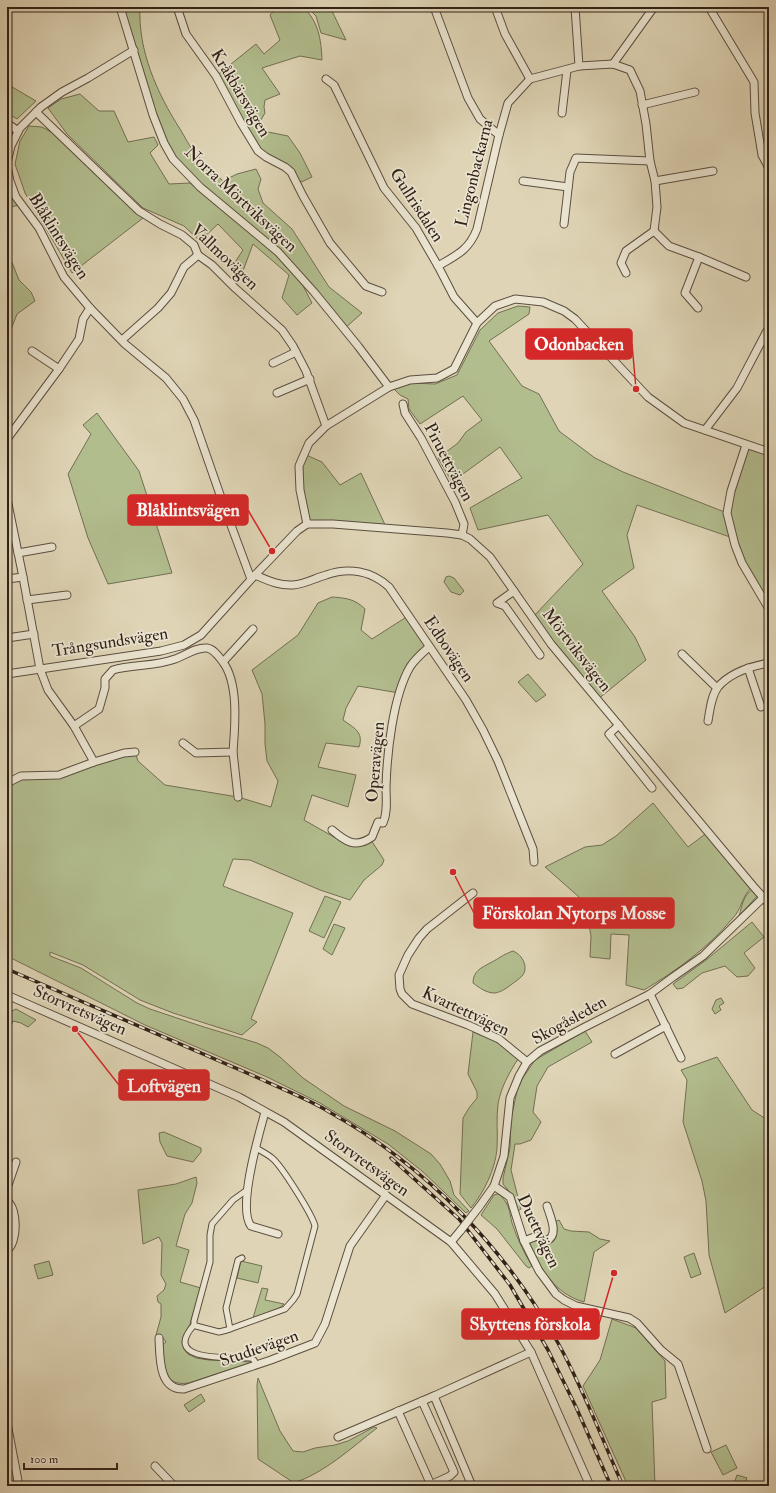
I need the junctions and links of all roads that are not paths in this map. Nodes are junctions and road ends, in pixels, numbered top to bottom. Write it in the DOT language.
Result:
graph roads {
  1 [pos="120,7"];
  2 [pos="177,7"];
  3 [pos="434,7"];
  4 [pos="495,7"];
  5 [pos="576,7"];
  6 [pos="654,7"];
  7 [pos="710,9"];
  8 [pos="134,50"];
  9 [pos="613,64"];
  10 [pos="580,66"];
  11 [pos="567,70"];
  12 [pos="326,79"];
  13 [pos="530,79"];
  14 [pos="695,92"];
  15 [pos="642,105"];
  16 [pos="36,112"];
  17 [pos="562,114"];
  18 [pos="7,124"];
  19 [pos="18,131"];
  20 [pos="499,135"];
  21 [pos="650,161"];
  22 [pos="7,164"];
  23 [pos="769,168"];
  24 [pos="713,171"];
  25 [pos="523,181"];
  26 [pos="655,181"];
  27 [pos="568,187"];
  28 [pos="564,224"];
  29 [pos="654,231"];
  30 [pos="198,254"];
  31 [pos="699,257"];
  32 [pos="438,266"];
  33 [pos="626,273"];
  34 [pos="746,278"];
  35 [pos="382,292"];
  36 [pos="90,308"];
  37 [pos="698,308"];
  38 [pos="477,323"];
  39 [pos="769,327"];
  40 [pos="122,340"];
  41 [pos="32,351"];
  42 [pos="296,352"];
  43 [pos="273,363"];
  44 [pos="59,368"];
  45 [pos="310,379"];
  46 [pos="389,388"];
  47 [pos="277,393"];
  48 [pos="403,404"];
  49 [pos="326,426"];
  50 [pos="705,430"];
  51 [pos="7,439"];
  52 [pos="746,445"];
  53 [pos="769,452"];
  54 [pos="7,499"];
  55 [pos="8,513"];
  56 [pos="307,524"];
  57 [pos="462,535"];
  58 [pos="52,547"];
  59 [pos="18,553"];
  60 [pos="23,577"];
  61 [pos="253,577"];
  62 [pos="7,579"];
  63 [pos="514,591"];
  64 [pos="67,595"];
  65 [pos="28,600"];
  66 [pos="769,609"];
  67 [pos="252,629"];
  68 [pos="34,634"];
  69 [pos="7,638"];
  70 [pos="429,647"];
  71 [pos="682,654"];
  72 [pos="540,655"];
  73 [pos="223,662"];
  74 [pos="769,663"];
  75 [pos="748,668"];
  76 [pos="40,669"];
  77 [pos="7,674"];
  78 [pos="718,688"];
  79 [pos="761,706"];
  80 [pos="708,721"];
  81 [pos="74,726"];
  82 [pos="619,726"];
  83 [pos="183,743"];
  84 [pos="135,752"];
  85 [pos="233,752"];
  86 [pos="94,762"];
  87 [pos="7,782"];
  88 [pos="652,788"];
  89 [pos="238,797"];
  90 [pos="332,830"];
  91 [pos="534,862"];
  92 [pos="473,893"];
  93 [pos="766,895"];
  94 [pos="769,904"];
  95 [pos="650,994"];
  96 [pos="7,995"];
  97 [pos="666,1026"];
  98 [pos="615,1054"];
  99 [pos="681,1058"];
  100 [pos="527,1062"];
  101 [pos="265,1112"];
  102 [pos="256,1148"];
  103 [pos="16,1162"];
  104 [pos="494,1186"];
  105 [pos="7,1188"];
  106 [pos="248,1190"];
  107 [pos="386,1195"];
  108 [pos="7,1201"];
  109 [pos="547,1206"];
  110 [pos="278,1234"];
  111 [pos="524,1241"];
  112 [pos="451,1242"];
  113 [pos="7,1250"];
  114 [pos="242,1258"];
  115 [pos="194,1325"];
  116 [pos="230,1329"];
  117 [pos="159,1338"];
  118 [pos="531,1352"];
  119 [pos="256,1365"];
  120 [pos="434,1396"];
  121 [pos="422,1401"];
  122 [pos="398,1411"];
  123 [pos="7,1423"];
  124 [pos="338,1437"];
  125 [pos="707,1449"];
  126 [pos="155,1466"];
  127 [pos="429,1485"];
  128 [pos="18,1486"];
  129 [pos="174,1486"];
  130 [pos="472,1486"];
  131 [pos="590,1486"];
  1 -- 8 [label="street, Norra Mörtviksvägen"];
  2 -- 35 [label="street, Kråkbärsvägen"];
  3 -- 20 [label="street"];
  4 -- 13 [label="street"];
  5 -- 10 [label="street"];
  6 -- 9 [label="street"];
  7 -- 23 [label="street"];
  8 -- 16 [label="street, Blåklintsvägen"];
  8 -- 46 [label="street, Norra Mörtviksvägen"];
  9 -- 10 [label="street"];
  9 -- 15 [label="street"];
  10 -- 11 [label="street"];
  11 -- 13 [label="street"];
  11 -- 17 [label="street"];
  12 -- 32 [label="street, Gullrisdalen"];
  13 -- 20 [label="street, Lingonbackarna"];
  14 -- 15 [label="street"];
  15 -- 21 [label="street"];
  16 -- 19 [label="street, Blåklintsvägen"];
  16 -- 30 [label="street, Vallmovägen"];
  18 -- 19 [label="street"];
  19 -- 22 [label="street, Blåklintsvägen"];
  20 -- 32 [label="street, Lingonbackarna"];
  21 -- 26 [label="street"];
  21 -- 27 [label="street"];
  22 -- 36 [label="street, Blåklintsvägen"];
  24 -- 26 [label="street"];
  25 -- 27 [label="street"];
  26 -- 29 [label="street"];
  27 -- 28 [label="street"];
  29 -- 31 [label="street"];
  29 -- 33 [label="street"];
  30 -- 40 [label="street"];
  30 -- 42 [label="street, Vallmovägen"];
  31 -- 34 [label="street"];
  31 -- 37 [label="street"];
  32 -- 38 [label="street, Gullrisdalen"];
  36 -- 40 [label="street, Blåklintsvägen"];
  36 -- 44 [label="street"];
  38 -- 46 [label="street"];
  38 -- 50 [label="street"];
  39 -- 50 [label="street"];
  40 -- 61 [label="street, Blåklintsvägen"];
  41 -- 44 [label="street"];
  42 -- 43 [label="street"];
  42 -- 45 [label="street, Vallmovägen"];
  44 -- 51 [label="street"];
  45 -- 47 [label="street"];
  45 -- 49 [label="street, Vallmovägen"];
  46 -- 49 [label="street"];
  48 -- 57 [label="street, Piruettvägen"];
  49 -- 56 [label="street"];
  50 -- 52 [label="street"];
  52 -- 53 [label="street"];
  52 -- 66 [label="street"];
  54 -- 55 [label="street"];
  55 -- 59 [label="street"];
  56 -- 57 [label="street, Mörtviksvägen"];
  56 -- 61 [label="street, Trångsundsvägen"];
  57 -- 63 [label="street, Mörtviksvägen"];
  58 -- 59 [label="street"];
  59 -- 60 [label="street"];
  60 -- 62 [label="street"];
  60 -- 65 [label="street"];
  61 -- 70 [label="street, Edbovägen"];
  61 -- 76 [label="street, Trångsundsvägen"];
  63 -- 72 [label="street"];
  63 -- 82 [label="street, Mörtviksvägen"];
  64 -- 65 [label="street"];
  65 -- 68 [label="street"];
  67 -- 73 [label="street"];
  68 -- 69 [label="street"];
  68 -- 76 [label="street"];
  70 -- 90 [label="street, Operavägen"];
  70 -- 91 [label="street, Edbovägen"];
  71 -- 78 [label="street"];
  73 -- 81 [label="street"];
  73 -- 85 [label="street"];
  74 -- 75 [label="street"];
  75 -- 78 [label="street"];
  75 -- 79 [label="street"];
  76 -- 77 [label="street, Trångsundsvägen"];
  76 -- 81 [label="street"];
  78 -- 80 [label="street"];
  81 -- 86 [label="street"];
  82 -- 88 [label="street"];
  82 -- 93 [label="street, Mörtviksvägen"];
  83 -- 85 [label="street"];
  84 -- 86 [label="street"];
  85 -- 89 [label="street"];
  86 -- 87 [label="street"];
  92 -- 100 [label="street, Kvartettvägen"];
  93 -- 94 [label="street, Mörtviksvägen"];
  93 -- 95 [label="street, Skogåsleden"];
  95 -- 97 [label="street"];
  95 -- 100 [label="street, Skogåsleden"];
  96 -- 101 [label="street, Storvretsvägen"];
  97 -- 98 [label="street"];
  97 -- 99 [label="street"];
  100 -- 104 [label="street, Skogåsleden"];
  101 -- 102 [label="street"];
  101 -- 107 [label="street, Storvretsvägen"];
  102 -- 106 [label="street"];
  102 -- 116 [label="street"];
  103 -- 105 [label="street"];
  104 -- 111 [label="street, Duettvägen"];
  104 -- 112 [label="street, Skogåsleden, bridge"];
  106 -- 110 [label="street"];
  106 -- 115 [label="street"];
  107 -- 112 [label="street, Storvretsvägen"];
  107 -- 119 [label="street, Studievägen"];
  108 -- 113 [label="street"];
  109 -- 111 [label="street"];
  111 -- 125 [label="street, Duettvägen"];
  112 -- 118 [label="street, Storvretsvägen"];
  114 -- 116 [label="street"];
  115 -- 116 [label="street"];
  115 -- 119 [label="street"];
  117 -- 119 [label="street, Studievägen"];
  118 -- 120 [label="street"];
  118 -- 131 [label="street, Storvretsvägen"];
  120 -- 121 [label="street"];
  120 -- 130 [label="street"];
  121 -- 122 [label="street"];
  121 -- 127 [label="street"];
  122 -- 124 [label="street"];
  122 -- 127 [label="street"];
  123 -- 128 [label="street"];
  126 -- 129 [label="street"];
}
